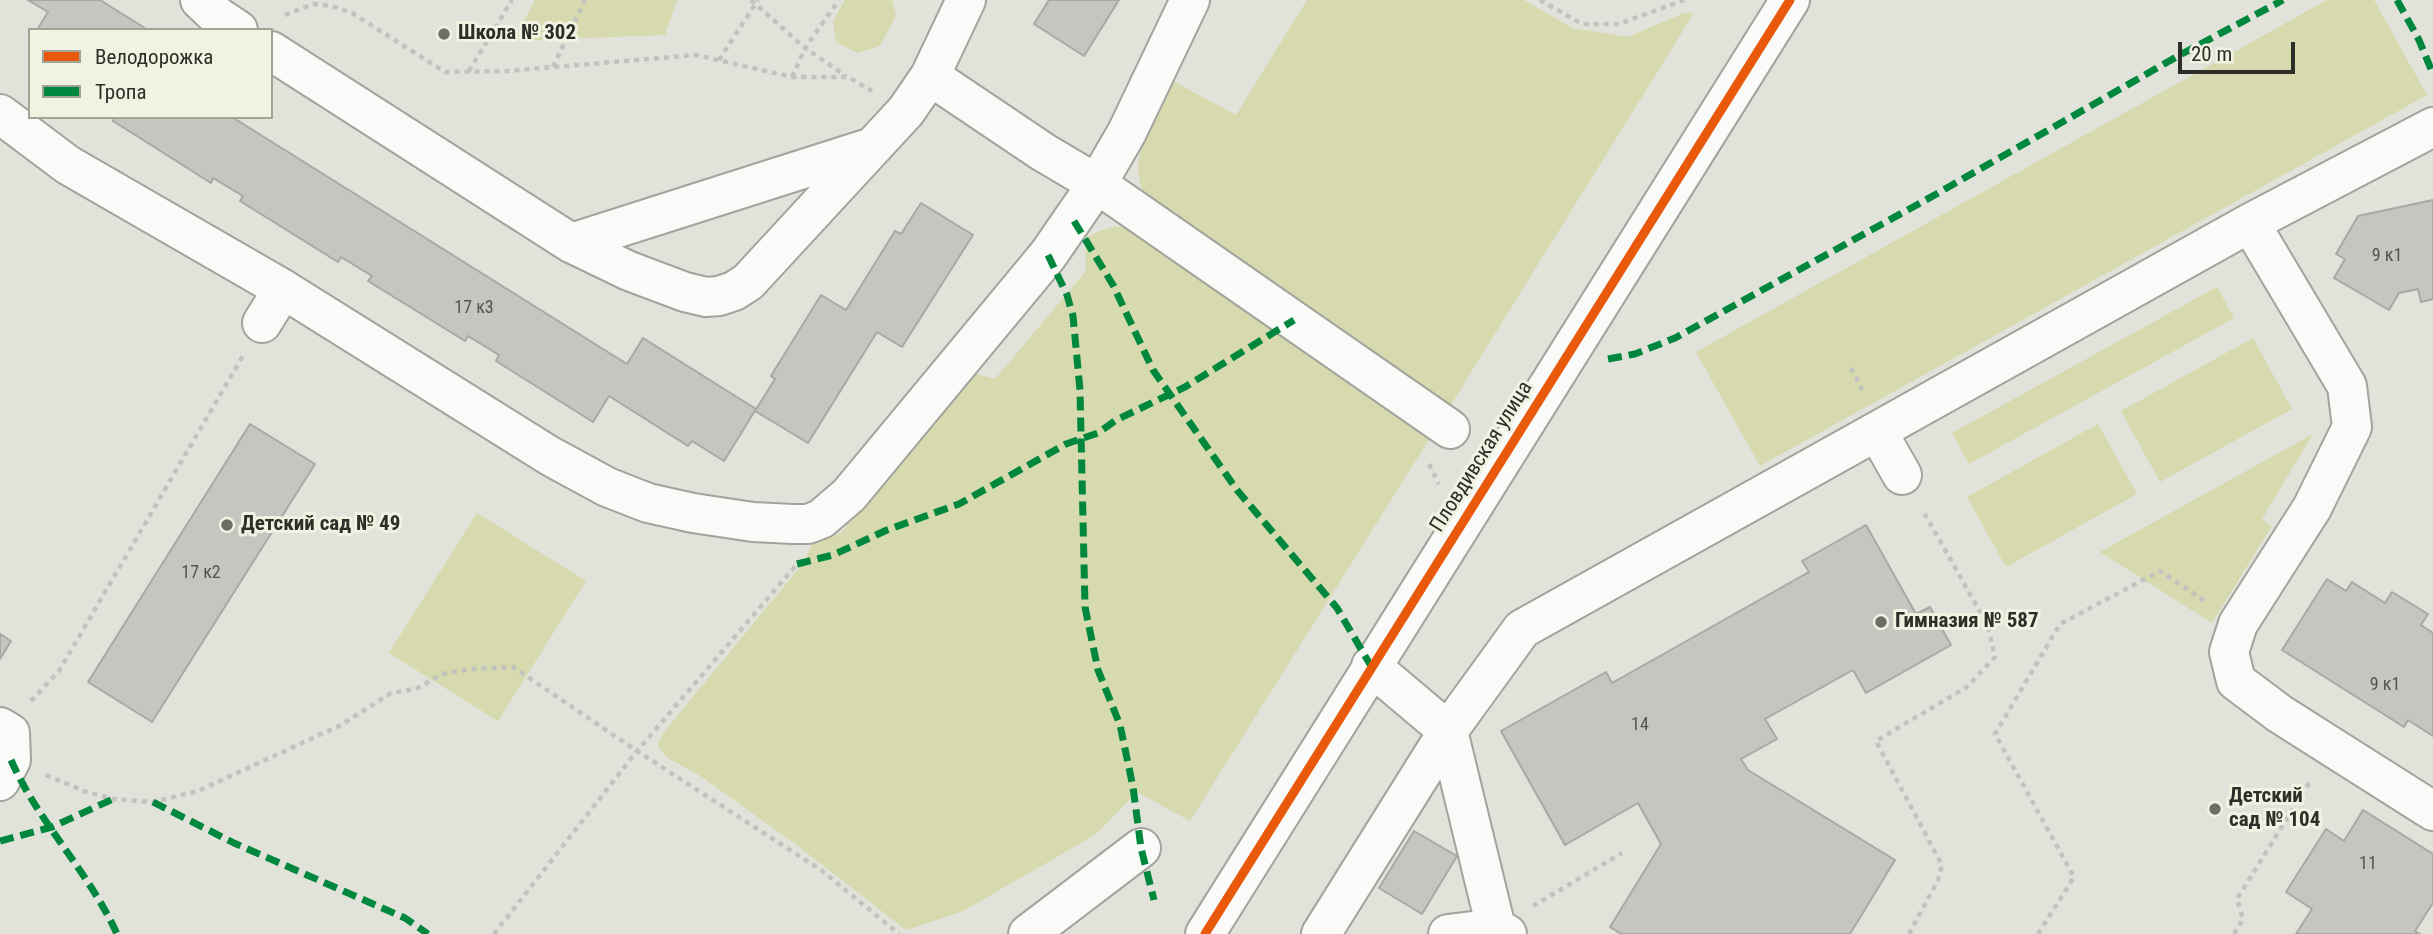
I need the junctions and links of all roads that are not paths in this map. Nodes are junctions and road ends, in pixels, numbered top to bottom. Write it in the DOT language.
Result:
graph roads {
  1 [pos="200,0"];
  2 [pos="966,0"];
  3 [pos="1190,0"];
  4 [pos="1790,0"];
  5 [pos="235,28"];
  6 [pos="277,34"];
  7 [pos="930,76"];
  8 [pos="0,114"];
  9 [pos="2433,127"];
  10 [pos="870,148"];
  11 [pos="1097,184"];
  12 [pos="2250,223"];
  13 [pos="571,243"];
  14 [pos="283,289"];
  15 [pos="262,323"];
  16 [pos="1450,429"];
  17 [pos="1877,431"];
  18 [pos="1902,475"];
  19 [pos="1371,666"];
  20 [pos="1448,731"];
  21 [pos="2433,811"];
  22 [pos="1141,848"];
  23 [pos="1502,931"];
  24 [pos="1028,934"];
  25 [pos="1205,934"];
  26 [pos="1321,934"];
  27 [pos="1447,934"];
  1 -- 5 [label="street"];
  2 -- 7 [label="street"];
  3 -- 11 [label="street"];
  4 -- 19 [label="street, Пловдивская улица"];
  6 -- 13 [label="street"];
  7 -- 10 [label="street"];
  7 -- 11 [label="street"];
  8 -- 14 [label="street"];
  9 -- 12 [label="street"];
  10 -- 13 [label="street"];
  10 -- 13 [label="street"];
  11 -- 14 [label="street"];
  11 -- 16 [label="street"];
  12 -- 17 [label="street"];
  12 -- 21 [label="street"];
  14 -- 15 [label="street"];
  17 -- 18 [label="street"];
  17 -- 20 [label="street"];
  19 -- 20 [label="street"];
  19 -- 25 [label="street, Пловдивская улица"];
  20 -- 23 [label="street"];
  20 -- 26 [label="street"];
  22 -- 24 [label="street"];
  23 -- 27 [label="street"];
}
